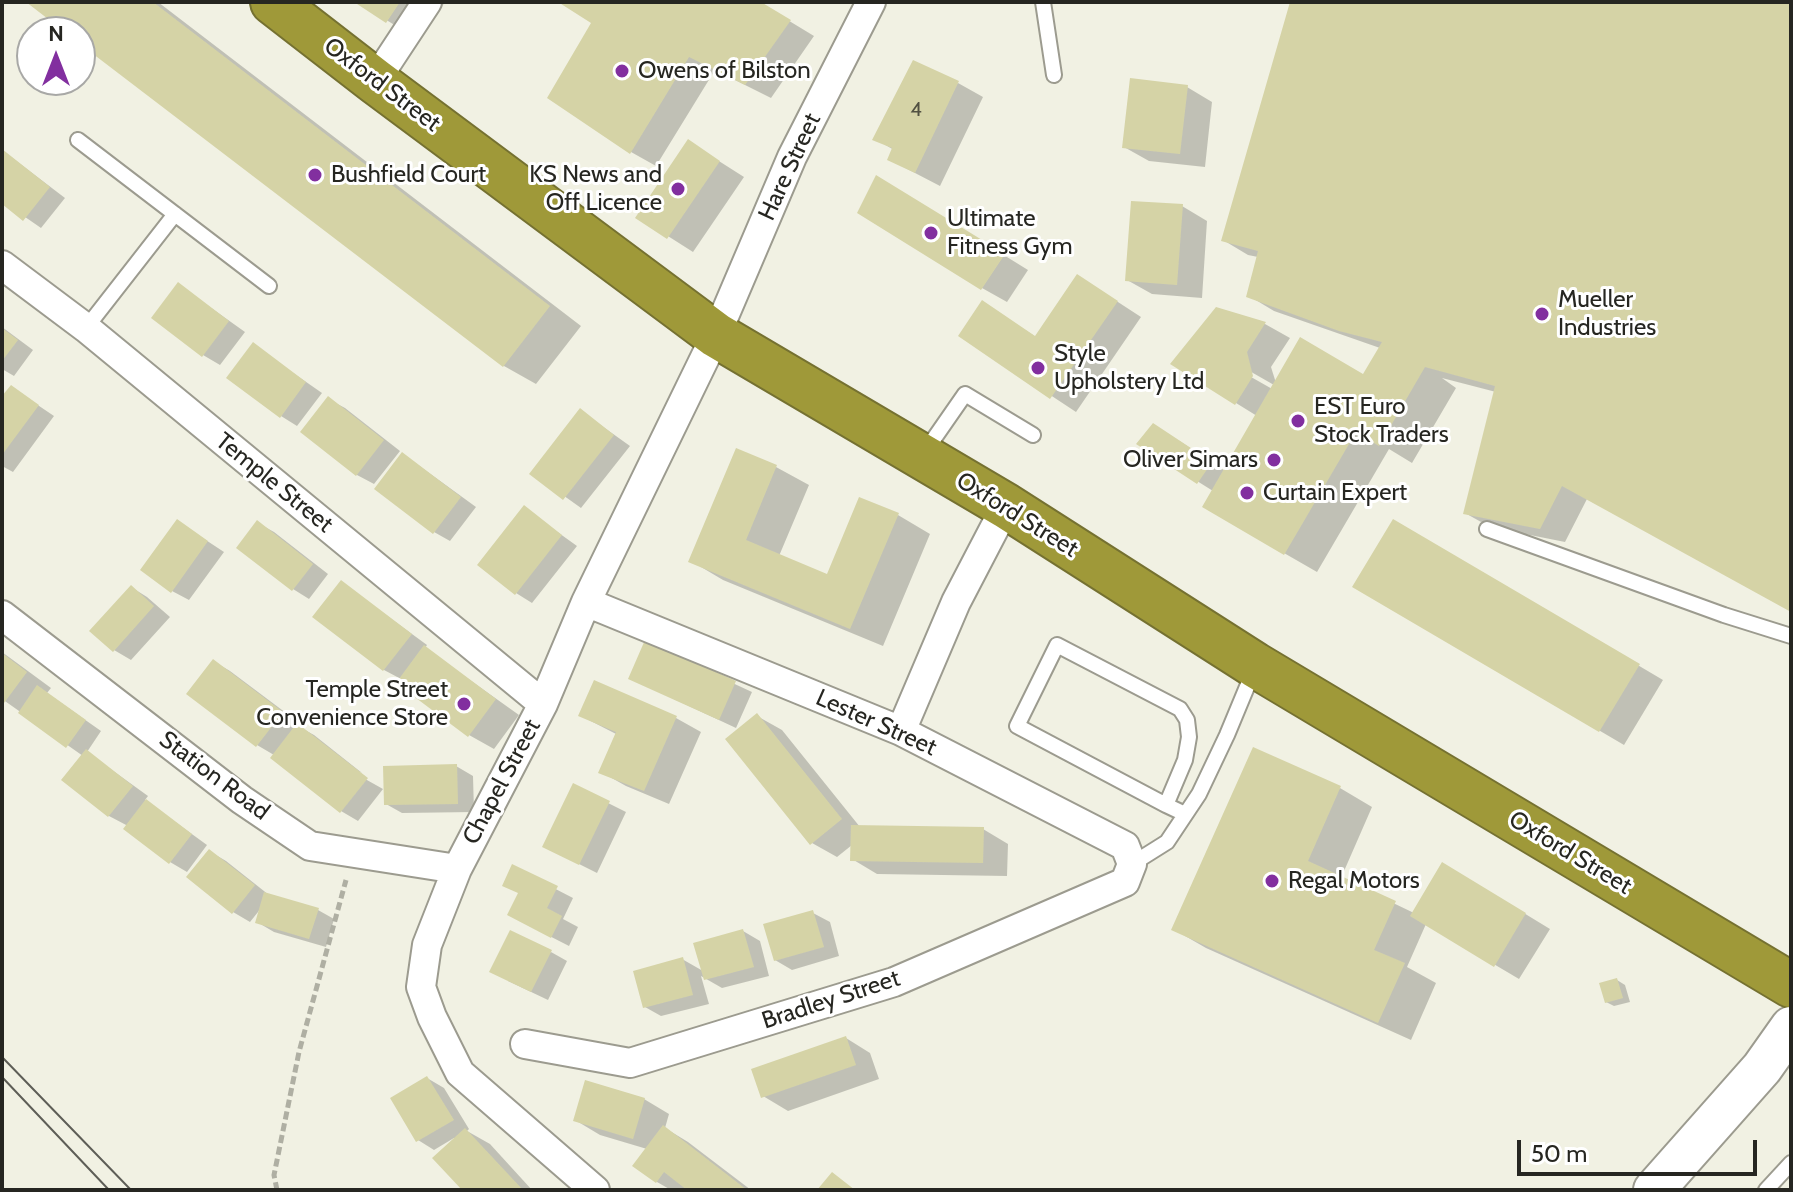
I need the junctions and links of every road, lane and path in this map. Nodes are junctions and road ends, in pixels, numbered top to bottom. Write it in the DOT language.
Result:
graph roads {
  1 [pos="273,2"];
  2 [pos="427,2"];
  3 [pos="871,2"];
  4 [pos="1043,2"];
  5 [pos="1054,75"];
  6 [pos="375,81"];
  7 [pos="78,140"];
  8 [pos="175,214"];
  9 [pos="2,265"];
  10 [pos="269,286"];
  11 [pos="86,328"];
  12 [pos="716,335"];
  13 [pos="1033,435"];
  14 [pos="921,457"];
  15 [pos="1006,506"];
  16 [pos="1487,529"];
  17 [pos="586,602"];
  18 [pos="2,615"];
  19 [pos="1791,636"];
  20 [pos="1255,665"];
  21 [pos="543,704"];
  22 [pos="901,731"];
  23 [pos="1166,805"];
  24 [pos="1185,814"];
  25 [pos="353,853"];
  26 [pos="457,869"];
  27 [pos="1128,873"];
  28 [pos="1791,985"];
  29 [pos="1791,1027"];
  30 [pos="525,1044"];
  31 [pos="1791,1163"];
  32 [pos="277,1190"];
  33 [pos="595,1190"];
  34 [pos="1654,1190"];
  35 [pos="1766,1190"];
  1 -- 6 [label="highway, Oxford Street"];
  2 -- 6 [label="street"];
  3 -- 12 [label="street, Hare Street"];
  4 -- 5 [label="lane"];
  6 -- 12 [label="highway, Oxford Street"];
  7 -- 8 [label="lane"];
  8 -- 10 [label="lane"];
  8 -- 11 [label="lane"];
  9 -- 11 [label="street, Temple Street"];
  11 -- 21 [label="street, Temple Street"];
  12 -- 14 [label="highway, Oxford Street"];
  12 -- 17 [label="street, Chapel Street"];
  13 -- 14 [label="lane"];
  14 -- 15 [label="highway, Oxford Street"];
  15 -- 20 [label="highway, Oxford Street"];
  15 -- 22 [label="street"];
  16 -- 19 [label="lane"];
  17 -- 21 [label="street, Chapel Street"];
  17 -- 22 [label="street, Lester Street"];
  18 -- 25 [label="street, Station Road"];
  20 -- 24 [label="lane"];
  20 -- 28 [label="highway, Oxford Street"];
  21 -- 26 [label="street, Chapel Street"];
  22 -- 27 [label="street, Lester Street"];
  23 -- 23 [label="lane"];
  23 -- 24 [label="lane"];
  24 -- 27 [label="lane"];
  25 -- 26 [label="street, Station Road"];
  25 -- 32 [label="path"];
  26 -- 33 [label="street, Chapel Street"];
  27 -- 30 [label="street, Bradley Street"];
  29 -- 34 [label="main road"];
  31 -- 35 [label="lane"];
}
